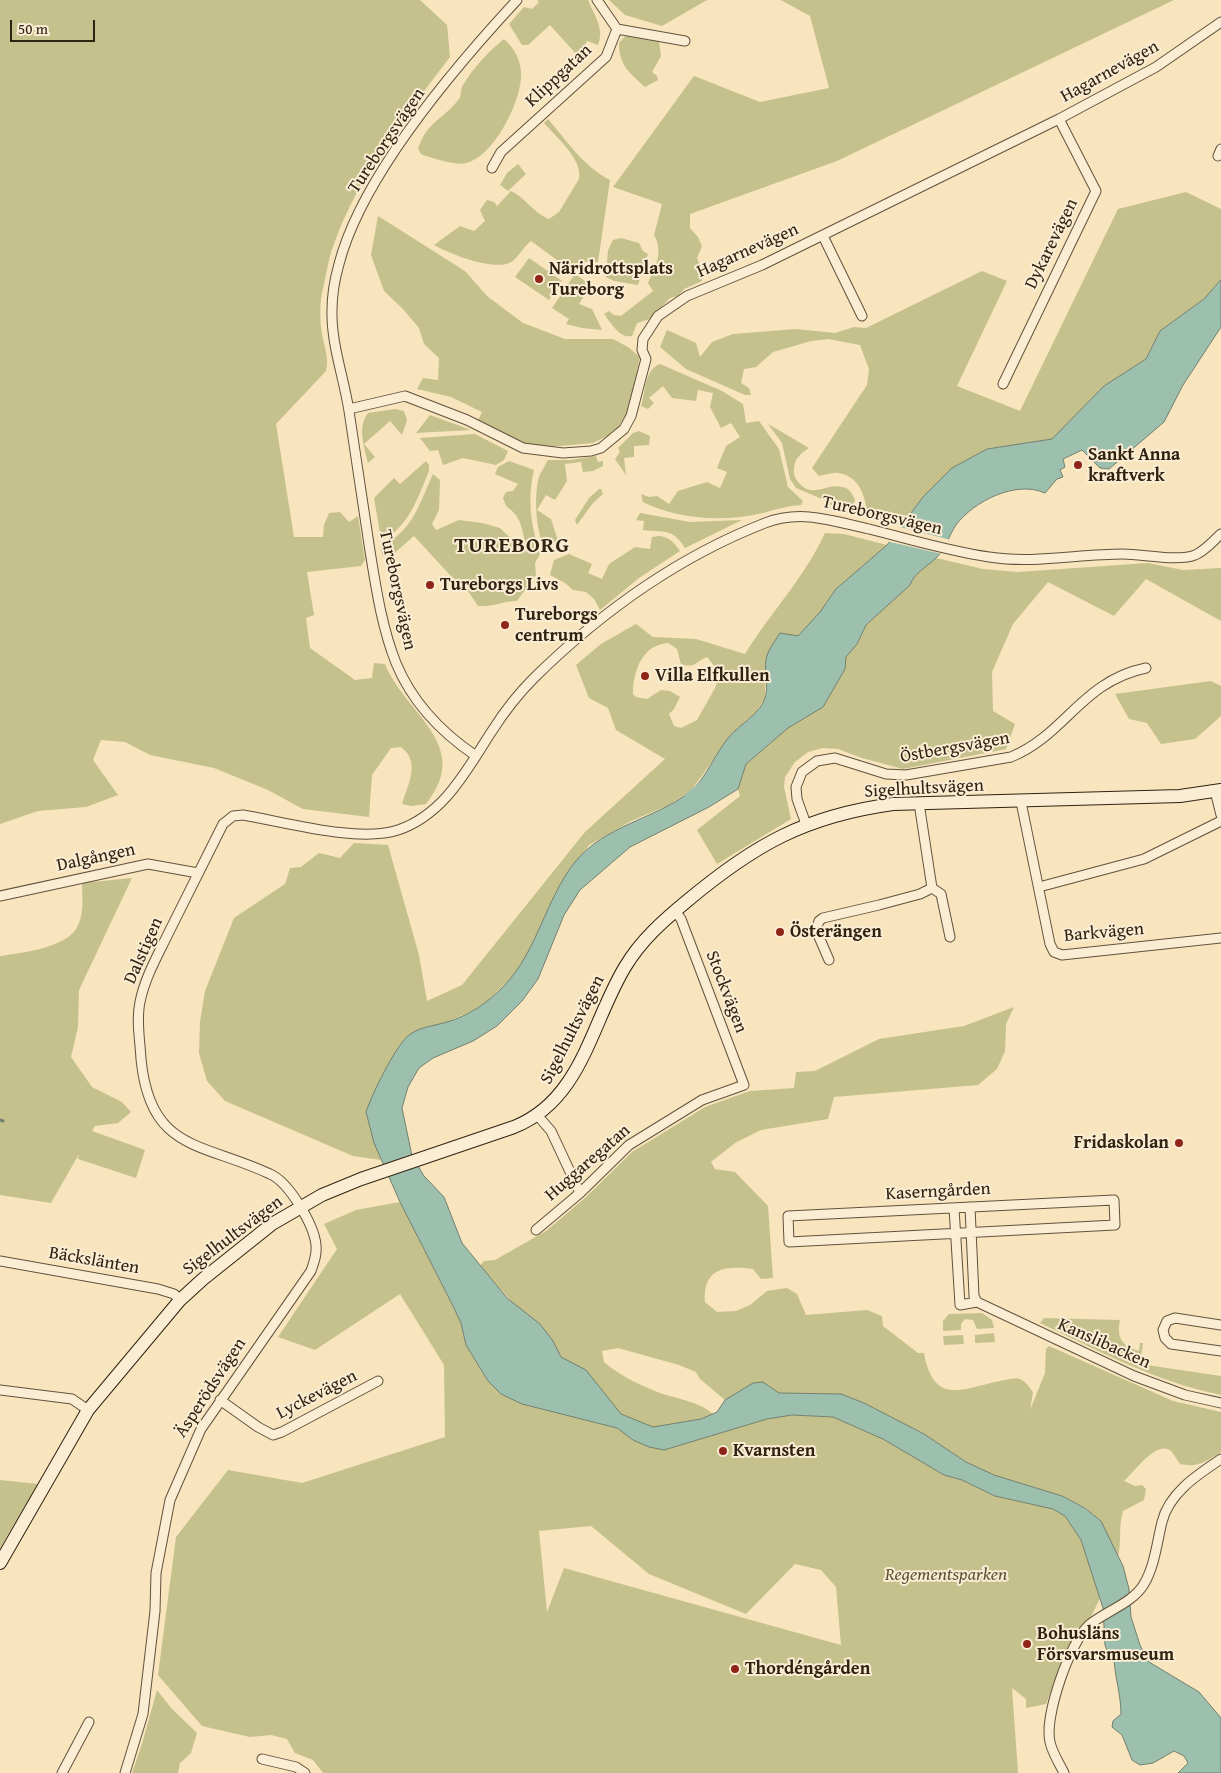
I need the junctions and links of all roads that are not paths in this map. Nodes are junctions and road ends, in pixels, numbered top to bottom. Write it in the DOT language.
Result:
graph roads {
  1 [pos="517,0"];
  2 [pos="597,0"];
  3 [pos="1221,22"];
  4 [pos="617,29"];
  5 [pos="685,41"];
  6 [pos="1059,119"];
  7 [pos="492,168"];
  8 [pos="823,236"];
  9 [pos="862,316"];
  10 [pos="1003,384"];
  11 [pos="348,409"];
  12 [pos="1221,534"];
  13 [pos="1146,668"];
  14 [pos="476,756"];
  15 [pos="1218,790"];
  16 [pos="1020,802"];
  17 [pos="919,803"];
  18 [pos="1221,815"];
  19 [pos="1221,821"];
  20 [pos="806,824"];
  21 [pos="198,873"];
  22 [pos="1038,887"];
  23 [pos="932,888"];
  24 [pos="0,896"];
  25 [pos="675,911"];
  26 [pos="950,937"];
  27 [pos="1221,938"];
  28 [pos="829,960"];
  29 [pos="744,1085"];
  30 [pos="538,1116"];
  31 [pos="287,1187"];
  32 [pos="580,1193"];
  33 [pos="299,1207"];
  34 [pos="970,1207"];
  35 [pos="954,1208"];
  36 [pos="536,1230"];
  37 [pos="956,1233"];
  38 [pos="971,1233"];
  39 [pos="0,1261"];
  40 [pos="180,1300"];
  41 [pos="977,1302"];
  42 [pos="1221,1325"];
  43 [pos="1221,1351"];
  44 [pos="378,1381"];
  45 [pos="0,1390"];
  46 [pos="220,1400"];
  47 [pos="1221,1404"];
  48 [pos="88,1410"];
  49 [pos="1221,1460"];
  50 [pos="0,1563"];
  51 [pos="89,1722"];
  52 [pos="262,1759"];
  53 [pos="62,1773"];
  54 [pos="125,1773"];
  55 [pos="305,1773"];
  56 [pos="1064,1773"];
  1 -- 11 [label="street, Tureborgsvägen"];
  2 -- 4 [label="street"];
  3 -- 6 [label="street, Hagarnevägen"];
  4 -- 5 [label="street"];
  4 -- 7 [label="street, Klippgatan"];
  6 -- 8 [label="street, Hagarnevägen"];
  6 -- 10 [label="street, Dykarevägen"];
  8 -- 9 [label="street"];
  8 -- 11 [label="street, Hagarnevägen"];
  11 -- 14 [label="street, Tureborgsvägen"];
  12 -- 14 [label="street, Tureborgsvägen"];
  13 -- 20 [label="street, Östbergsvägen"];
  14 -- 21 [label="street, Dalstigen"];
  15 -- 16 [label="street, Sigelhultsvägen"];
  15 -- 18 [label="street"];
  16 -- 17 [label="street, Sigelhultsvägen"];
  16 -- 22 [label="street, Barkvägen"];
  17 -- 20 [label="street, Sigelhultsvägen"];
  17 -- 23 [label="street"];
  19 -- 22 [label="street"];
  20 -- 25 [label="street, Sigelhultsvägen"];
  21 -- 24 [label="street, Dalgången"];
  21 -- 31 [label="street, Dalstigen"];
  22 -- 27 [label="street, Barkvägen"];
  23 -- 26 [label="street"];
  23 -- 28 [label="street"];
  25 -- 29 [label="street, Stockvägen"];
  25 -- 30 [label="street, Sigelhultsvägen"];
  29 -- 32 [label="street, Huggaregatan"];
  30 -- 32 [label="street"];
  30 -- 33 [label="street, Sigelhultsvägen"];
  31 -- 33 [label="street, Äsperödsvägen"];
  32 -- 36 [label="street, Huggaregatan"];
  33 -- 40 [label="street, Sigelhultsvägen"];
  33 -- 46 [label="street, Äsperödsvägen"];
  34 -- 35 [label="street, Kaserngården"];
  34 -- 38 [label="street"];
  34 -- 38 [label="street, Kaserngården"];
  35 -- 37 [label="street"];
  35 -- 37 [label="street, Kaserngården"];
  37 -- 38 [label="street, Kaserngården"];
  37 -- 41 [label="street"];
  38 -- 41 [label="street"];
  39 -- 40 [label="street, Bäckslänten"];
  40 -- 48 [label="street, Sigelhultsvägen"];
  41 -- 47 [label="street, Kanslibacken"];
  42 -- 43 [label="street"];
  44 -- 46 [label="street, Lyckevägen"];
  45 -- 48 [label="street"];
  46 -- 54 [label="street, Äsperödsvägen"];
  48 -- 50 [label="street, Sigelhultsvägen"];
  49 -- 56 [label="street"];
  51 -- 53 [label="street"];
  52 -- 55 [label="street"];
}
